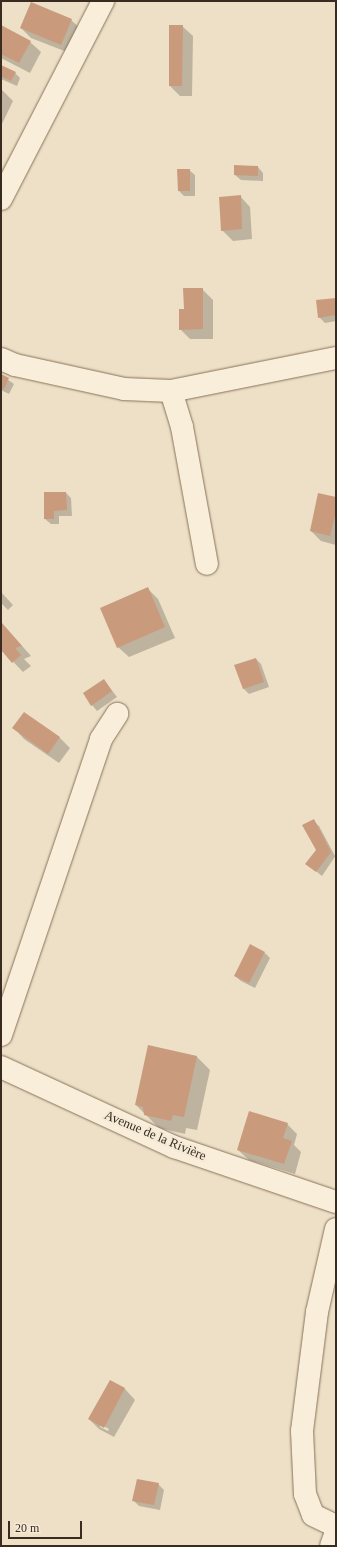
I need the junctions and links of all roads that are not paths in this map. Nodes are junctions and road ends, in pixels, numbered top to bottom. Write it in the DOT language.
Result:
graph roads {
  1 [pos="103,1"];
  2 [pos="1,199"];
  3 [pos="336,358"];
  4 [pos="1,359"];
  5 [pos="172,391"];
  6 [pos="207,564"];
  7 [pos="117,714"];
  8 [pos="1,1035"];
  9 [pos="1,1067"];
  10 [pos="336,1202"];
  11 [pos="336,1230"];
  12 [pos="336,1526"];
  13 [pos="336,1532"];
  14 [pos="331,1546"];
  1 -- 2 [label="street"];
  3 -- 5 [label="street"];
  4 -- 5 [label="street"];
  5 -- 6 [label="street"];
  7 -- 8 [label="street"];
  9 -- 10 [label="street, Avenue de la Rivière"];
  11 -- 12 [label="street"];
  13 -- 14 [label="street"];
}
